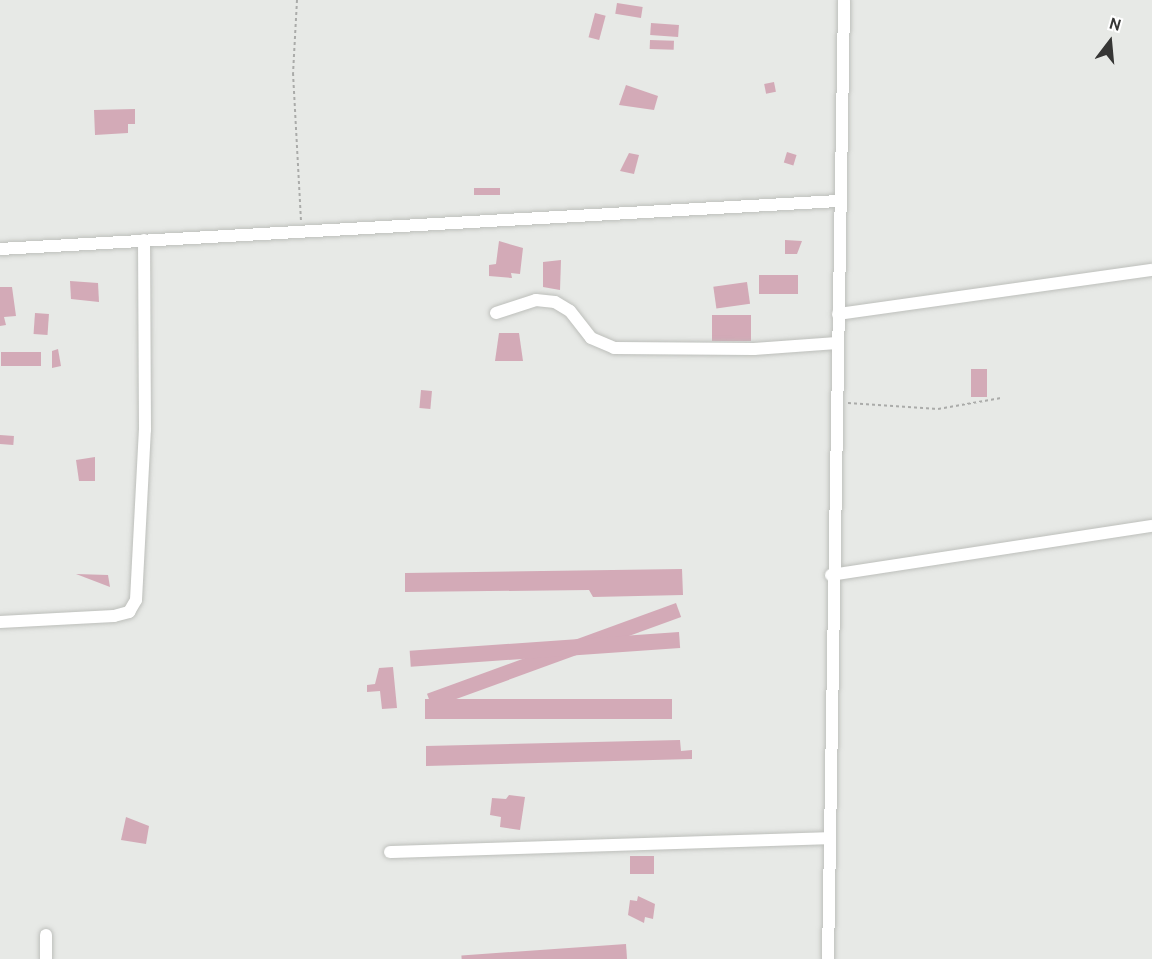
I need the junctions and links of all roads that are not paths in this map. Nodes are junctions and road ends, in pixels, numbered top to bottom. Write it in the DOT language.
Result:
graph roads {
  1 [pos="844,0"];
  2 [pos="838,201"];
  3 [pos="144,240"];
  4 [pos="0,249"];
  5 [pos="1152,270"];
  6 [pos="496,313"];
  7 [pos="838,314"];
  8 [pos="837,343"];
  9 [pos="1152,526"];
  10 [pos="831,575"];
  11 [pos="0,622"];
  12 [pos="828,838"];
  13 [pos="390,852"];
  14 [pos="46,935"];
  15 [pos="46,959"];
  16 [pos="828,959"];
  1 -- 2 [label="street"];
  2 -- 3 [label="street"];
  2 -- 7 [label="street"];
  3 -- 4 [label="street"];
  3 -- 11 [label="street"];
  5 -- 7 [label="street"];
  6 -- 8 [label="street"];
  7 -- 8 [label="street"];
  8 -- 10 [label="street"];
  9 -- 10 [label="street"];
  10 -- 12 [label="street"];
  12 -- 13 [label="street"];
  12 -- 16 [label="street"];
  14 -- 15 [label="street"];
}
